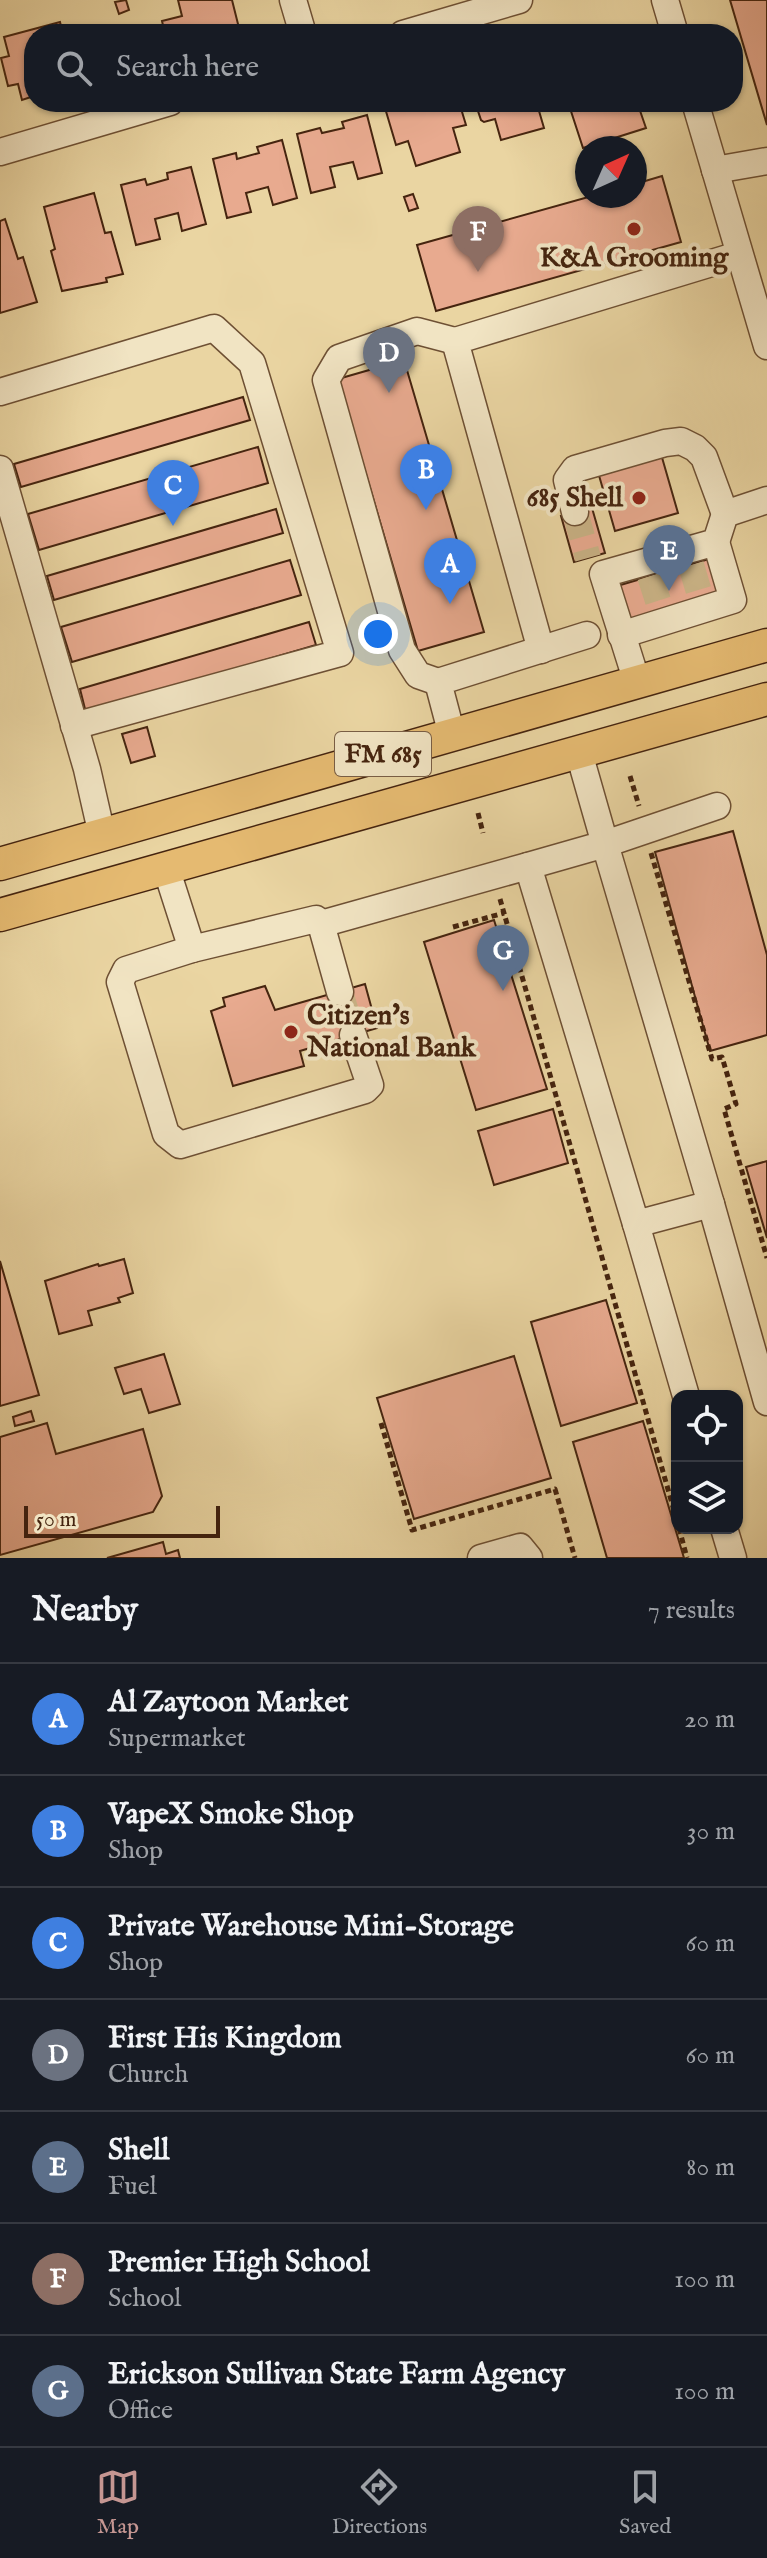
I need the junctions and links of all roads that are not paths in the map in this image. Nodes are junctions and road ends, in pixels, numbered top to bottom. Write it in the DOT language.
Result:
graph roads {
  1 [pos="293,0"];
  2 [pos="519,0"];
  3 [pos="665,0"];
  4 [pos="300,24"];
  5 [pos="437,24"];
  6 [pos="672,24"];
  7 [pos="136,112"];
  8 [pos="698,112"];
  9 [pos="0,152"];
  10 [pos="767,161"];
  11 [pos="715,170"];
  12 [pos="738,255"];
  13 [pos="455,341"];
  14 [pos="767,346"];
  15 [pos="0,392"];
  16 [pos="0,469"];
  17 [pos="767,500"];
  18 [pos="575,512"];
  19 [pos="725,514"];
  20 [pos="716,542"];
  21 [pos="587,635"];
  22 [pos="621,635"];
  23 [pos="767,645"];
  24 [pos="541,650"];
  25 [pos="438,682"];
  26 [pos="637,682"];
  27 [pos="767,699"];
  28 [pos="74,726"];
  29 [pos="452,735"];
  30 [pos="579,753"];
  31 [pos="717,806"];
  32 [pos="102,835"];
  33 [pos="605,844"];
  34 [pos="0,864"];
  35 [pos="528,866"];
  36 [pos="166,868"];
  37 [pos="0,915"];
  38 [pos="321,924"];
  39 [pos="192,949"];
  40 [pos="340,992"];
  41 [pos="353,1035"];
  42 [pos="711,1204"];
  43 [pos="636,1224"];
  44 [pos="684,1390"];
  45 [pos="767,1402"];
  46 [pos="726,1534"];
  47 [pos="481,1558"];
  48 [pos="529,1558"];
  49 [pos="733,1558"];
  1 -- 4 [label="street"];
  2 -- 5 [label="street"];
  3 -- 6 [label="street"];
  7 -- 9 [label="street"];
  8 -- 11 [label="street"];
  10 -- 11 [label="street"];
  11 -- 12 [label="street"];
  12 -- 13 [label="street"];
  12 -- 14 [label="street"];
  13 -- 24 [label="street"];
  13 -- 25 [label="street"];
  15 -- 28 [label="street"];
  16 -- 28 [label="street"];
  17 -- 19 [label="street"];
  18 -- 19 [label="street"];
  19 -- 20 [label="street"];
  20 -- 22 [label="street"];
  20 -- 22 [label="street"];
  21 -- 24 [label="street"];
  22 -- 26 [label="street"];
  23 -- 26 [label="main road, FM 685"];
  24 -- 25 [label="street"];
  25 -- 29 [label="street"];
  26 -- 29 [label="main road, FM 685"];
  27 -- 30 [label="main road, FM 685"];
  28 -- 32 [label="street"];
  29 -- 32 [label="main road, FM 685"];
  30 -- 33 [label="street"];
  30 -- 36 [label="main road, FM 685"];
  31 -- 33 [label="street"];
  32 -- 34 [label="main road, FM 685"];
  33 -- 35 [label="street"];
  33 -- 42 [label="street"];
  35 -- 38 [label="street"];
  35 -- 43 [label="street"];
  36 -- 37 [label="main road, FM 685"];
  36 -- 39 [label="street"];
  38 -- 39 [label="street"];
  38 -- 40 [label="street"];
  39 -- 41 [label="street"];
  42 -- 43 [label="street"];
  42 -- 45 [label="street"];
  43 -- 44 [label="street"];
  46 -- 49 [label="street"];
  47 -- 48 [label="street"];
}
